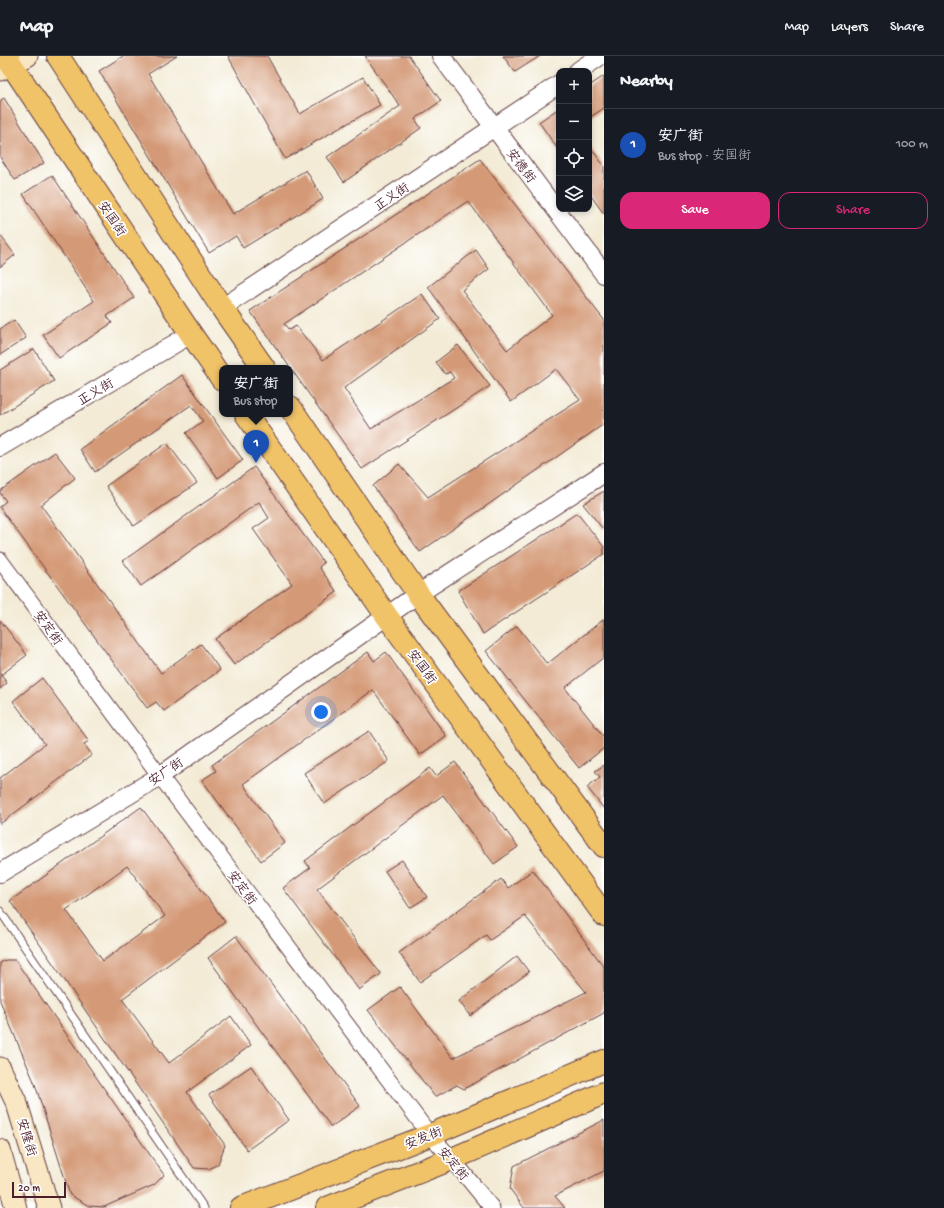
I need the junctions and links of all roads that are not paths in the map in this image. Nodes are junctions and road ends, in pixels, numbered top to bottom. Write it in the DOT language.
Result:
graph roads {
  1 [pos="58,56"];
  2 [pos="441,56"];
  3 [pos="600,56"];
  4 [pos="11,62"];
  5 [pos="582,68"];
  6 [pos="556,86"];
  7 [pos="494,128"];
  8 [pos="604,274"];
  9 [pos="222,308"];
  10 [pos="191,334"];
  11 [pos="262,365"];
  12 [pos="219,375"];
  13 [pos="293,411"];
  14 [pos="248,417"];
  15 [pos="0,447"];
  16 [pos="604,473"];
  17 [pos="0,560"];
  18 [pos="418,594"];
  19 [pos="386,615"];
  20 [pos="160,776"];
  21 [pos="604,846"];
  22 [pos="0,873"];
  23 [pos="0,911"];
  24 [pos="604,915"];
  25 [pos="604,1061"];
  26 [pos="0,1068"];
  27 [pos="604,1093"];
  28 [pos="430,1135"];
  29 [pos="0,1150"];
  30 [pos="452,1159"];
  31 [pos="16,1208"];
  32 [pos="50,1208"];
  33 [pos="204,1208"];
  34 [pos="241,1208"];
  35 [pos="327,1208"];
  36 [pos="492,1208"];
  1 -- 9 [label="main road"];
  2 -- 7 [label="street, 安德街"];
  3 -- 5 [label="street"];
  4 -- 10 [label="main road, 安国街"];
  6 -- 7 [label="street, 正义街"];
  7 -- 8 [label="street, 安德街"];
  7 -- 9 [label="street, 正义街"];
  9 -- 11 [label="main road"];
  10 -- 12 [label="main road, 安国街"];
  10 -- 15 [label="street, 正义街"];
  13 -- 18 [label="main road"];
  14 -- 19 [label="main road, 安国街"];
  16 -- 18 [label="street, 安广街"];
  17 -- 20 [label="street, 安定街"];
  18 -- 19 [label="street, 安广街"];
  18 -- 21 [label="main road"];
  19 -- 20 [label="street, 安广街"];
  19 -- 24 [label="main road, 安国街"];
  20 -- 22 [label="street, 安广街"];
  20 -- 28 [label="street, 安定街"];
  23 -- 33 [label="lane"];
  25 -- 28 [label="main road, 安发街"];
  26 -- 32 [label="main road, 安隆街"];
  27 -- 30 [label="main road"];
  28 -- 30 [label="street, 安定街"];
  28 -- 34 [label="main road, 安发街"];
  29 -- 31 [label="main road"];
  30 -- 35 [label="main road"];
  30 -- 36 [label="street, 安定街"];
}
